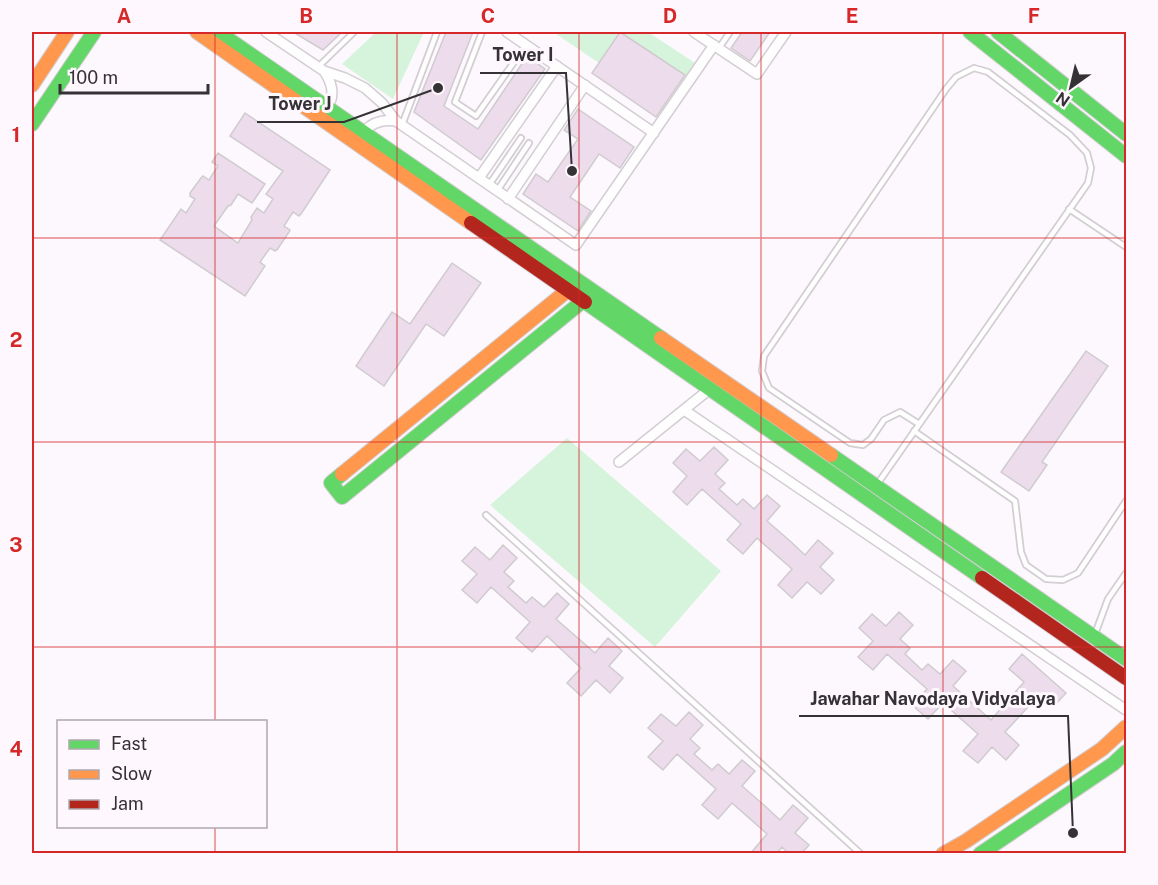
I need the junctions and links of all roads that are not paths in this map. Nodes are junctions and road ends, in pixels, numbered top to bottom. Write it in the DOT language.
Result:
graph roads {
  1 [pos="67,32"];
  2 [pos="94,32"];
  3 [pos="197,32"];
  4 [pos="218,32"];
  5 [pos="266,32"];
  6 [pos="354,32"];
  7 [pos="437,32"];
  8 [pos="482,32"];
  9 [pos="507,32"];
  10 [pos="694,32"];
  11 [pos="730,32"];
  12 [pos="786,32"];
  13 [pos="970,32"];
  14 [pos="998,32"];
  15 [pos="526,45"];
  16 [pos="717,47"];
  17 [pos="557,66"];
  18 [pos="321,69"];
  19 [pos="32,85"];
  20 [pos="585,85"];
  21 [pos="328,107"];
  22 [pos="399,123"];
  23 [pos="32,124"];
  24 [pos="364,131"];
  25 [pos="654,133"];
  26 [pos="1126,134"];
  27 [pos="521,138"];
  28 [pos="530,143"];
  29 [pos="1126,156"];
  30 [pos="479,178"];
  31 [pos="493,188"];
  32 [pos="508,199"];
  33 [pos="1070,209"];
  34 [pos="1126,247"];
  35 [pos="568,290"];
  36 [pos="584,300"];
  37 [pos="711,388"];
  38 [pos="684,410"];
  39 [pos="919,424"];
  40 [pos="914,431"];
  41 [pos="620,462"];
  42 [pos="876,485"];
  43 [pos="868,498"];
  44 [pos="1126,501"];
  45 [pos="486,515"];
  46 [pos="1126,573"];
  47 [pos="1094,636"];
  48 [pos="1126,659"];
  49 [pos="1126,678"];
  50 [pos="1126,710"];
  51 [pos="1126,727"];
  52 [pos="1126,752"];
  53 [pos="861,854"];
  54 [pos="943,854"];
  55 [pos="980,854"];
  1 -- 19 [label="street"];
  2 -- 23 [label="street"];
  3 -- 35 [label="street"];
  4 -- 21 [label="street"];
  5 -- 18 [label="street"];
  6 -- 18 [label="lane"];
  7 -- 22 [label="lane"];
  8 -- 15 [label="lane"];
  9 -- 15 [label="street"];
  10 -- 16 [label="street"];
  11 -- 16 [label="lane"];
  12 -- 16 [label="street"];
  13 -- 29 [label="street"];
  14 -- 26 [label="street"];
  15 -- 17 [label="street"];
  16 -- 25 [label="street"];
  17 -- 20 [label="street"];
  17 -- 30 [label="street"];
  18 -- 21 [label="street"];
  18 -- 22 [label="street"];
  20 -- 25 [label="street"];
  20 -- 32 [label="street"];
  21 -- 24 [label="street"];
  22 -- 24 [label="street"];
  22 -- 30 [label="street"];
  24 -- 42 [label="street"];
  25 -- 32 [label="street"];
  27 -- 31 [label="lane"];
  28 -- 31 [label="lane"];
  30 -- 31 [label="street"];
  31 -- 32 [label="street"];
  33 -- 34 [label="lane"];
  33 -- 39 [label="lane"];
  33 -- 39 [label="lane"];
  35 -- 36 [label="street"];
  35 -- 36 [label="street"];
  36 -- 37 [label="street"];
  37 -- 38 [label="street"];
  37 -- 43 [label="street"];
  38 -- 41 [label="street"];
  38 -- 50 [label="street"];
  39 -- 40 [label="lane"];
  40 -- 42 [label="lane"];
  40 -- 44 [label="lane"];
  42 -- 43 [label="lane"];
  42 -- 47 [label="street"];
  43 -- 49 [label="street"];
  45 -- 53 [label="lane"];
  46 -- 47 [label="lane"];
  47 -- 48 [label="street"];
  51 -- 54 [label="street"];
  52 -- 55 [label="street"];
}
